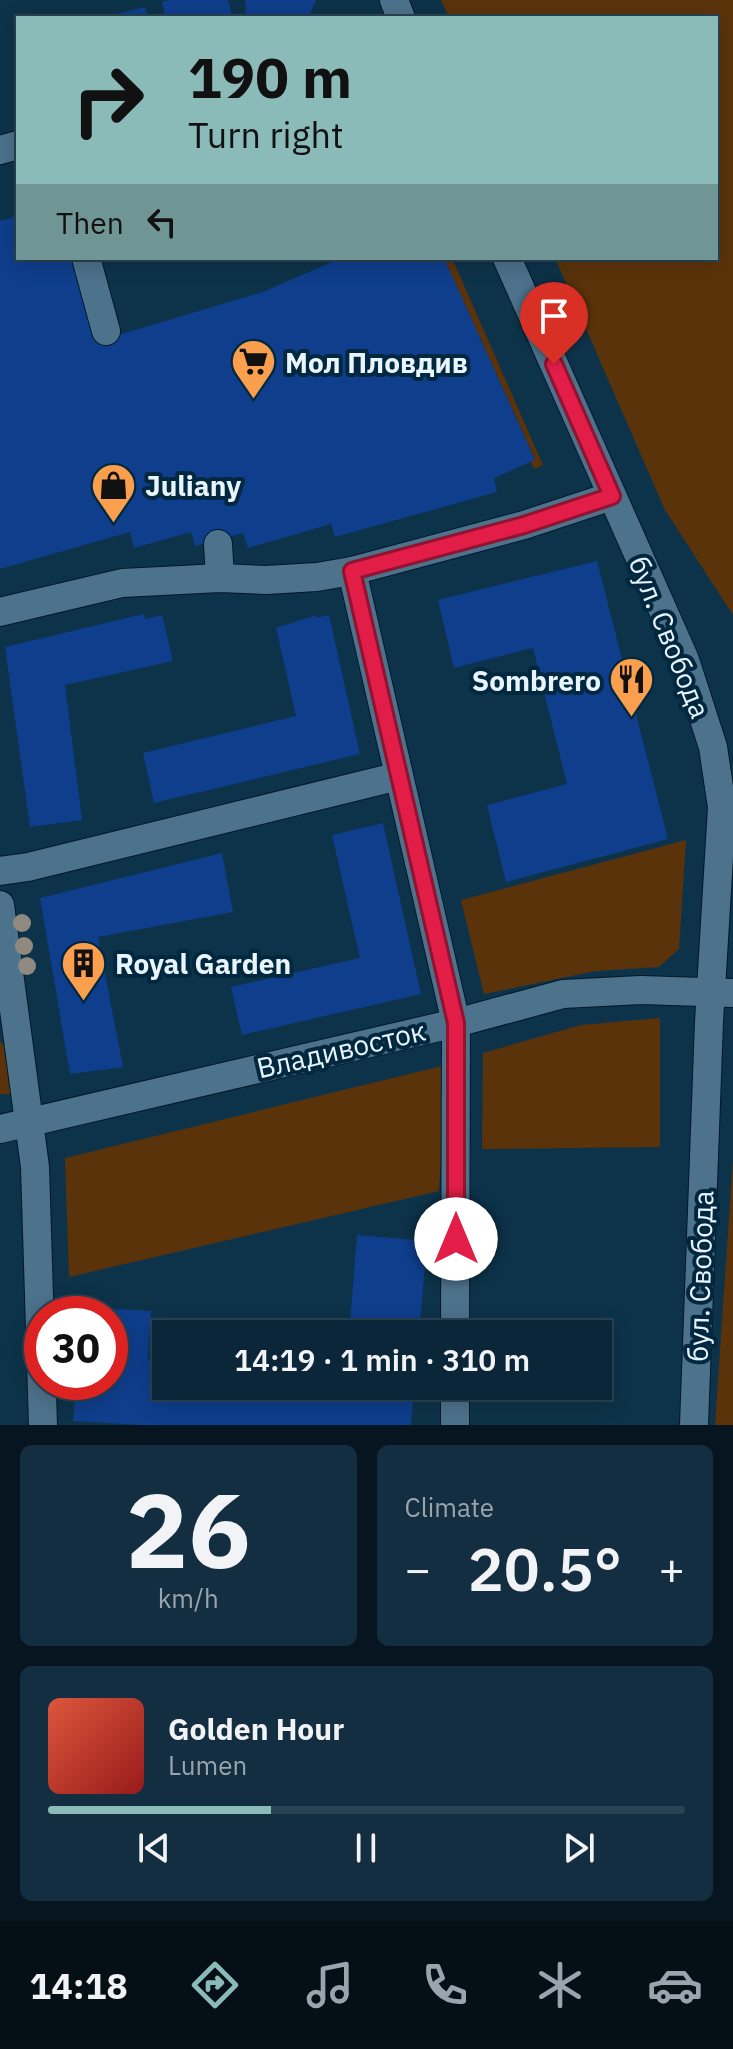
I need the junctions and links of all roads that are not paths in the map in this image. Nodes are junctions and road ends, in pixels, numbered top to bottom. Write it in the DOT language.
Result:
graph roads {
  1 [pos="87,260"];
  2 [pos="508,260"];
  3 [pos="106,331"];
  4 [pos="612,496"];
  5 [pos="218,544"];
  6 [pos="352,571"];
  7 [pos="220,578"];
  8 [pos="0,612"];
  9 [pos="399,776"];
  10 [pos="0,871"];
  11 [pos="0,905"];
  12 [pos="722,992"];
  13 [pos="456,1023"];
  14 [pos="30,1121"];
  15 [pos="0,1129"];
  16 [pos="455,1320"];
  17 [pos="455,1400"];
  18 [pos="43,1425"];
  19 [pos="455,1425"];
  20 [pos="694,1425"];
  1 -- 3 [label="street"];
  2 -- 4 [label="street, бул. Свобода"];
  4 -- 6 [label="street"];
  4 -- 12 [label="street, бул. Свобода"];
  5 -- 7 [label="street"];
  6 -- 7 [label="street"];
  6 -- 9 [label="street"];
  7 -- 8 [label="street"];
  9 -- 10 [label="street"];
  9 -- 13 [label="street"];
  11 -- 14 [label="street"];
  12 -- 13 [label="street, Владивосток"];
  12 -- 20 [label="street, бул. Свобода"];
  13 -- 14 [label="street, Владивосток"];
  13 -- 16 [label="street"];
  14 -- 15 [label="street, Владивосток"];
  14 -- 18 [label="street"];
  17 -- 19 [label="street"];
}
